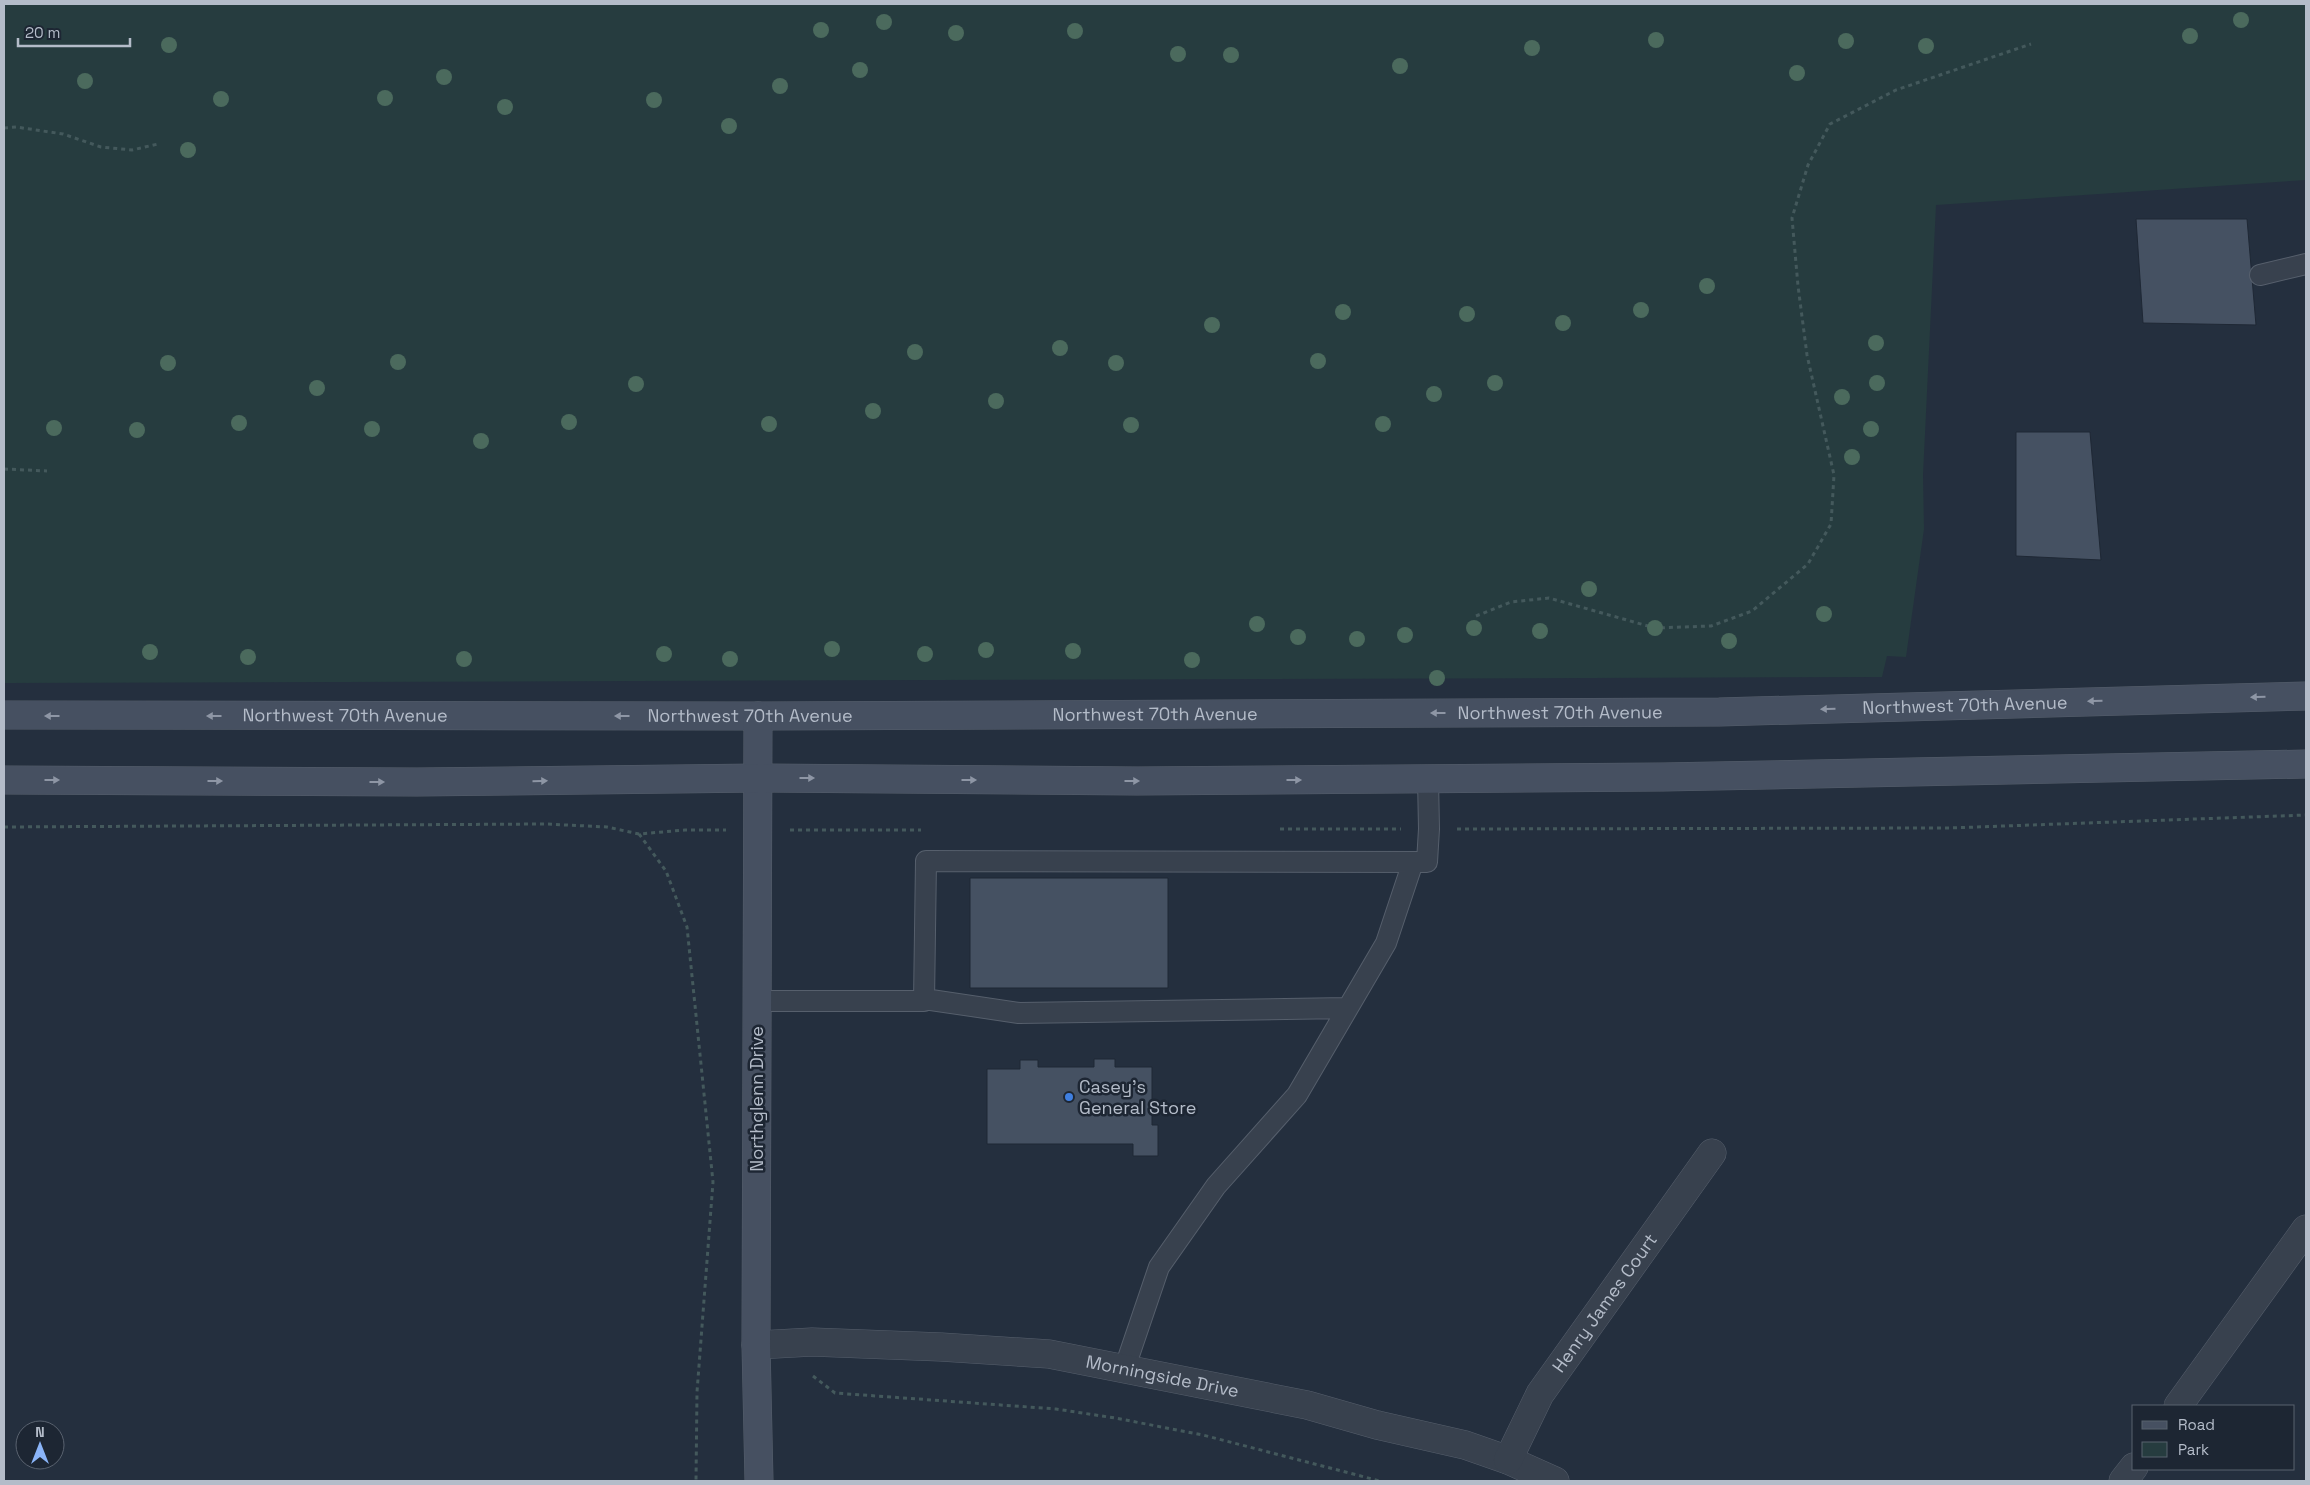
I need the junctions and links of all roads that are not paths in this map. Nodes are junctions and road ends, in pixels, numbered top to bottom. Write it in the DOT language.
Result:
graph roads {
  1 [pos="2306,264"];
  2 [pos="2260,275"];
  3 [pos="2306,696"];
  4 [pos="4,716"];
  5 [pos="758,716"];
  6 [pos="2306,764"];
  7 [pos="758,778"];
  8 [pos="1428,778"];
  9 [pos="4,780"];
  10 [pos="1413,862"];
  11 [pos="924,1000"];
  12 [pos="757,1001"];
  13 [pos="1347,1008"];
  14 [pos="1712,1153"];
  15 [pos="2306,1229"];
  16 [pos="756,1345"];
  17 [pos="1124,1370"];
  18 [pos="2179,1405"];
  19 [pos="1508,1460"];
  20 [pos="2132,1470"];
  21 [pos="759,1481"];
  22 [pos="1555,1481"];
  23 [pos="2124,1481"];
  1 -- 2 [label="lane"];
  3 -- 5 [label="main road, Northwest 70th Avenue, one-way"];
  5 -- 4 [label="main road, Northwest 70th Avenue, one-way"];
  5 -- 7 [label="main road, Northglenn Drive"];
  6 -- 8 [label="main road"];
  7 -- 8 [label="main road, one-way"];
  9 -- 7 [label="main road, one-way"];
  7 -- 12 [label="main road, Northglenn Drive"];
  8 -- 10 [label="lane"];
  10 -- 11 [label="lane"];
  10 -- 13 [label="lane"];
  11 -- 12 [label="lane"];
  11 -- 13 [label="lane"];
  12 -- 16 [label="main road, Northglenn Drive"];
  13 -- 17 [label="lane"];
  14 -- 19 [label="street, Henry James Court"];
  15 -- 18 [label="street"];
  16 -- 17 [label="street, Morningside Drive"];
  16 -- 21 [label="main road, Northglenn Drive"];
  17 -- 19 [label="street, Morningside Drive"];
  19 -- 22 [label="street, Morningside Drive"];
  20 -- 23 [label="street"];
}
